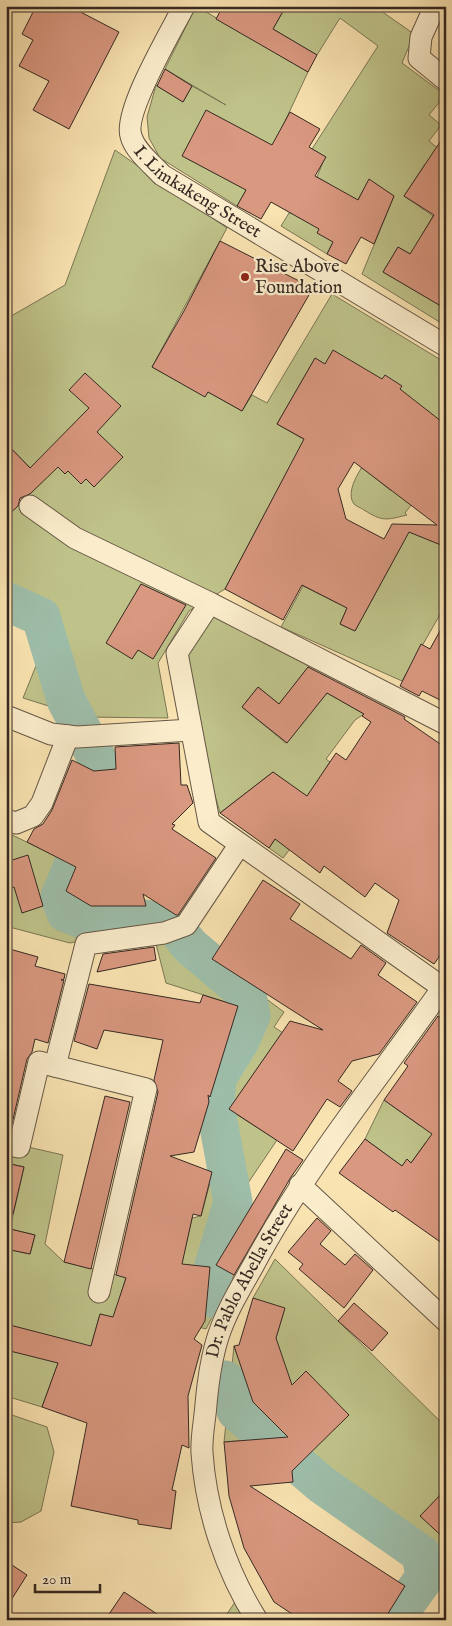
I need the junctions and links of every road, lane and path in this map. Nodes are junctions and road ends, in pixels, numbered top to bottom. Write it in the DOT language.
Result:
graph roads {
  1 [pos="184,6"];
  2 [pos="435,6"];
  3 [pos="446,80"];
  4 [pos="446,346"];
  5 [pos="30,506"];
  6 [pos="210,603"];
  7 [pos="6,716"];
  8 [pos="446,724"];
  9 [pos="191,730"];
  10 [pos="80,737"];
  11 [pos="6,820"];
  12 [pos="240,844"];
  13 [pos="445,987"];
  14 [pos="55,1066"];
  15 [pos="6,1144"];
  16 [pos="300,1185"];
  17 [pos="98,1292"];
  18 [pos="446,1321"];
  19 [pos="256,1620"];
  1 -- 4 [label="street, I. Limkakeng Street"];
  2 -- 3 [label="street"];
  5 -- 6 [label="street"];
  6 -- 8 [label="street"];
  6 -- 9 [label="street"];
  7 -- 10 [label="street"];
  9 -- 10 [label="street"];
  9 -- 12 [label="street"];
  10 -- 11 [label="street"];
  12 -- 13 [label="street"];
  12 -- 14 [label="street"];
  13 -- 16 [label="street, Dr. Pablo Abella Street"];
  14 -- 15 [label="street"];
  14 -- 17 [label="street"];
  16 -- 18 [label="street"];
  16 -- 19 [label="street, Dr. Pablo Abella Street"];
}
